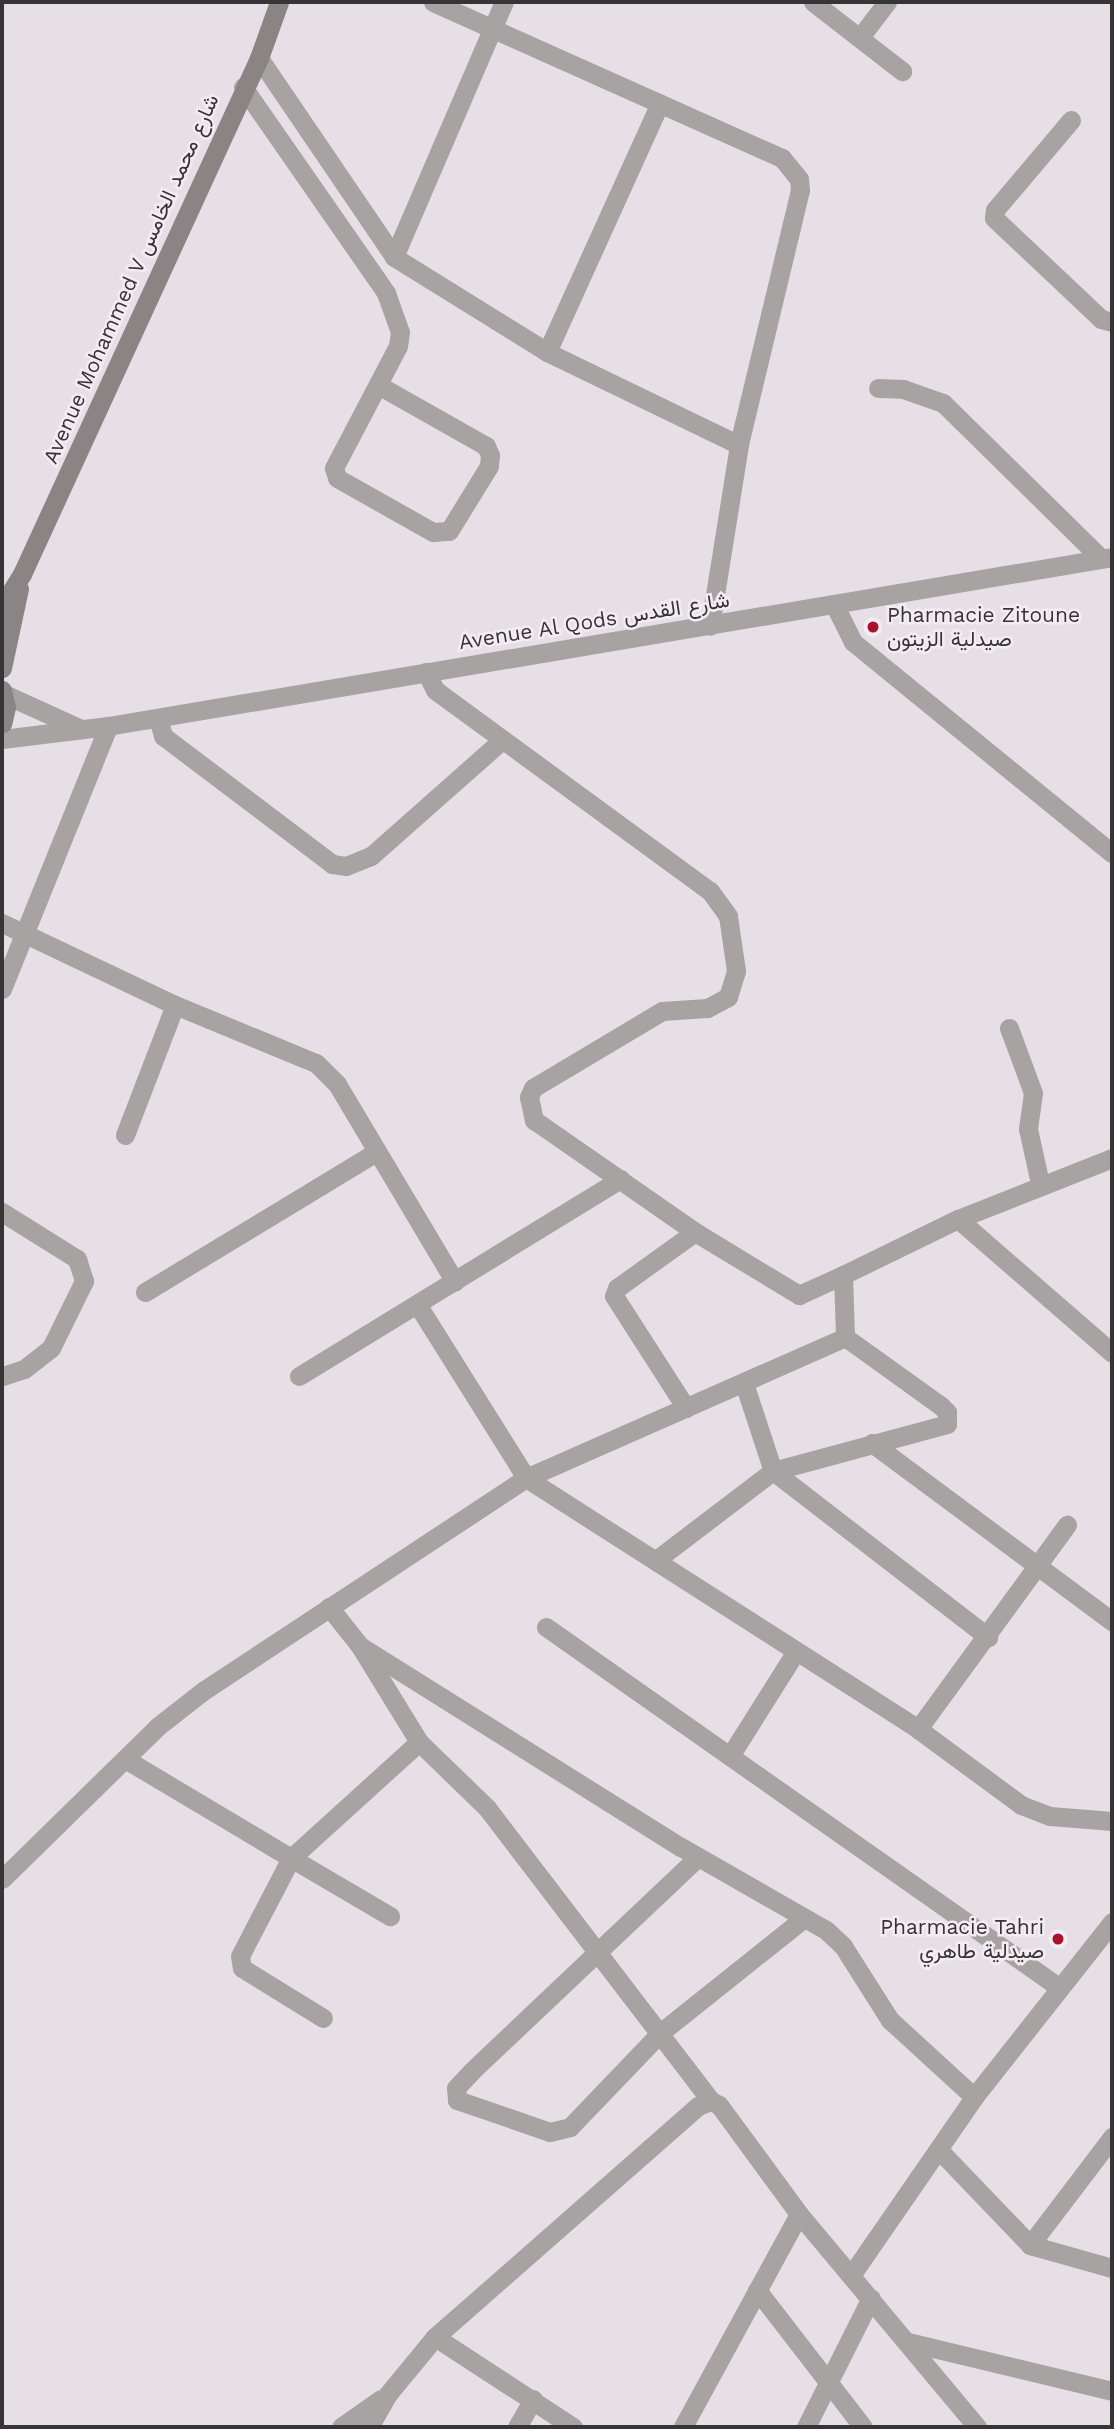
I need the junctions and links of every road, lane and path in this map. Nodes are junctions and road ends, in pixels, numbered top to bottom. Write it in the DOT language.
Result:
graph roads {
  1 [pos="279,2"];
  2 [pos="433,2"];
  3 [pos="504,2"];
  4 [pos="813,2"];
  5 [pos="887,2"];
  6 [pos="493,27"];
  7 [pos="861,36"];
  8 [pos="259,58"];
  9 [pos="902,71"];
  10 [pos="243,88"];
  11 [pos="660,103"];
  12 [pos="1071,120"];
  13 [pos="394,257"];
  14 [pos="1112,322"];
  15 [pos="547,352"];
  16 [pos="378,385"];
  17 [pos="878,388"];
  18 [pos="738,445"];
  19 [pos="1107,557"];
  20 [pos="22,574"];
  21 [pos="834,604"];
  22 [pos="2,606"];
  23 [pos="710,626"];
  24 [pos="2,667"];
  25 [pos="426,672"];
  26 [pos="3,692"];
  27 [pos="158,718"];
  28 [pos="2,724"];
  29 [pos="108,726"];
  30 [pos="82,730"];
  31 [pos="2,739"];
  32 [pos="501,741"];
  33 [pos="1112,853"];
  34 [pos="2,923"];
  35 [pos="24,933"];
  36 [pos="2,989"];
  37 [pos="175,1005"];
  38 [pos="1009,1028"];
  39 [pos="125,1135"];
  40 [pos="376,1152"];
  41 [pos="1112,1157"];
  42 [pos="621,1179"];
  43 [pos="1040,1183"];
  44 [pos="2,1212"];
  45 [pos="958,1219"];
  46 [pos="695,1232"];
  47 [pos="843,1275"];
  48 [pos="455,1282"];
  49 [pos="145,1292"];
  50 [pos="416,1304"];
  51 [pos="845,1336"];
  52 [pos="1112,1353"];
  53 [pos="2,1376"];
  54 [pos="299,1376"];
  55 [pos="744,1383"];
  56 [pos="687,1408"];
  57 [pos="872,1443"];
  58 [pos="773,1471"];
  59 [pos="526,1478"];
  60 [pos="1067,1525"];
  61 [pos="656,1560"];
  62 [pos="1040,1567"];
  63 [pos="329,1607"];
  64 [pos="1112,1621"];
  65 [pos="546,1628"];
  66 [pos="988,1637"];
  67 [pos="360,1646"];
  68 [pos="796,1651"];
  69 [pos="918,1729"];
  70 [pos="419,1742"];
  71 [pos="730,1756"];
  72 [pos="125,1759"];
  73 [pos="1112,1821"];
  74 [pos="698,1857"];
  75 [pos="291,1858"];
  76 [pos="2,1879"];
  77 [pos="390,1916"];
  78 [pos="804,1918"];
  79 [pos="1112,1922"];
  80 [pos="598,1952"];
  81 [pos="1060,1988"];
  82 [pos="323,2018"];
  83 [pos="660,2033"];
  84 [pos="974,2097"];
  85 [pos="711,2101"];
  86 [pos="1112,2137"];
  87 [pos="939,2150"];
  88 [pos="799,2214"];
  89 [pos="1030,2245"];
  90 [pos="1112,2268"];
  91 [pos="852,2274"];
  92 [pos="757,2290"];
  93 [pos="872,2298"];
  94 [pos="435,2337"];
  95 [pos="908,2342"];
  96 [pos="827,2382"];
  97 [pos="1112,2391"];
  98 [pos="388,2394"];
  99 [pos="533,2399"];
  100 [pos="341,2427"];
  101 [pos="369,2427"];
  102 [pos="517,2427"];
  103 [pos="573,2427"];
  104 [pos="683,2427"];
  105 [pos="806,2427"];
  106 [pos="863,2427"];
  107 [pos="978,2427"];
  1 -- 8 [label="main road, Avenue Mohammed V شارع محمد الخامس"];
  2 -- 6 [label="street"];
  3 -- 6 [label="street"];
  4 -- 7 [label="street"];
  5 -- 7 [label="street"];
  6 -- 11 [label="street"];
  6 -- 13 [label="street"];
  7 -- 9 [label="street"];
  8 -- 10 [label="main road, Avenue Mohammed V شارع محمد الخامس"];
  8 -- 13 [label="street"];
  10 -- 16 [label="street"];
  10 -- 20 [label="main road, Avenue Mohammed V شارع محمد الخامس"];
  11 -- 15 [label="street"];
  11 -- 18 [label="street"];
  12 -- 14 [label="street"];
  13 -- 15 [label="street"];
  15 -- 18 [label="street"];
  16 -- 16 [label="street"];
  17 -- 19 [label="street"];
  18 -- 23 [label="street"];
  19 -- 21 [label="street, Avenue Al Qods شارع القدس"];
  20 -- 22 [label="main road, Avenue Mohammed V شارع محمد الخامس"];
  20 -- 24 [label="main road, Avenue Mohammed V شارع محمد الخامس"];
  21 -- 23 [label="street, Avenue Al Qods شارع القدس"];
  21 -- 33 [label="street"];
  23 -- 25 [label="street, Avenue Al Qods شارع القدس"];
  25 -- 27 [label="street, Avenue Al Qods شارع القدس"];
  25 -- 32 [label="street"];
  26 -- 28 [label="main road"];
  26 -- 30 [label="street"];
  27 -- 29 [label="street, Avenue Al Qods شارع القدس"];
  27 -- 32 [label="street"];
  29 -- 30 [label="street, Avenue Al Qods شارع القدس"];
  29 -- 35 [label="street"];
  30 -- 31 [label="street, Avenue Al Qods شارع القدس"];
  32 -- 42 [label="street"];
  34 -- 35 [label="street"];
  35 -- 36 [label="street"];
  35 -- 37 [label="street"];
  37 -- 39 [label="street"];
  37 -- 40 [label="street"];
  38 -- 43 [label="street"];
  40 -- 48 [label="street"];
  40 -- 49 [label="street"];
  41 -- 43 [label="street"];
  42 -- 46 [label="street"];
  42 -- 48 [label="street"];
  43 -- 45 [label="street"];
  44 -- 53 [label="street"];
  45 -- 47 [label="street"];
  45 -- 52 [label="street"];
  46 -- 47 [label="street"];
  46 -- 56 [label="street"];
  47 -- 51 [label="street"];
  48 -- 50 [label="street"];
  50 -- 54 [label="street"];
  50 -- 59 [label="street"];
  51 -- 55 [label="street"];
  51 -- 57 [label="street"];
  55 -- 56 [label="street"];
  55 -- 58 [label="street"];
  56 -- 59 [label="street"];
  57 -- 58 [label="street"];
  57 -- 62 [label="street"];
  58 -- 61 [label="street"];
  58 -- 66 [label="street"];
  59 -- 61 [label="street"];
  59 -- 63 [label="street"];
  60 -- 62 [label="street"];
  61 -- 68 [label="street"];
  62 -- 64 [label="street"];
  62 -- 66 [label="street"];
  63 -- 67 [label="street"];
  63 -- 72 [label="street"];
  65 -- 71 [label="street"];
  66 -- 69 [label="street"];
  67 -- 70 [label="street"];
  67 -- 74 [label="street"];
  68 -- 69 [label="street"];
  68 -- 71 [label="street"];
  69 -- 73 [label="street"];
  70 -- 75 [label="street"];
  70 -- 80 [label="street"];
  71 -- 81 [label="street"];
  72 -- 75 [label="street"];
  72 -- 76 [label="street"];
  74 -- 78 [label="street"];
  74 -- 80 [label="street"];
  75 -- 77 [label="street"];
  75 -- 82 [label="street"];
  78 -- 83 [label="street"];
  78 -- 84 [label="street"];
  79 -- 81 [label="street"];
  80 -- 83 [label="street"];
  80 -- 83 [label="street"];
  81 -- 84 [label="street"];
  83 -- 85 [label="street"];
  84 -- 87 [label="street"];
  85 -- 88 [label="street"];
  85 -- 94 [label="street"];
  86 -- 89 [label="street"];
  87 -- 89 [label="street"];
  87 -- 91 [label="street"];
  88 -- 91 [label="street"];
  88 -- 92 [label="street"];
  89 -- 90 [label="street"];
  91 -- 93 [label="street"];
  92 -- 96 [label="street"];
  92 -- 104 [label="street"];
  93 -- 95 [label="street"];
  93 -- 96 [label="street"];
  94 -- 98 [label="street"];
  94 -- 99 [label="street"];
  95 -- 97 [label="street"];
  95 -- 107 [label="street"];
  96 -- 105 [label="street"];
  96 -- 106 [label="street"];
  98 -- 100 [label="street"];
  98 -- 101 [label="street"];
  99 -- 102 [label="street"];
  99 -- 103 [label="street"];
}
